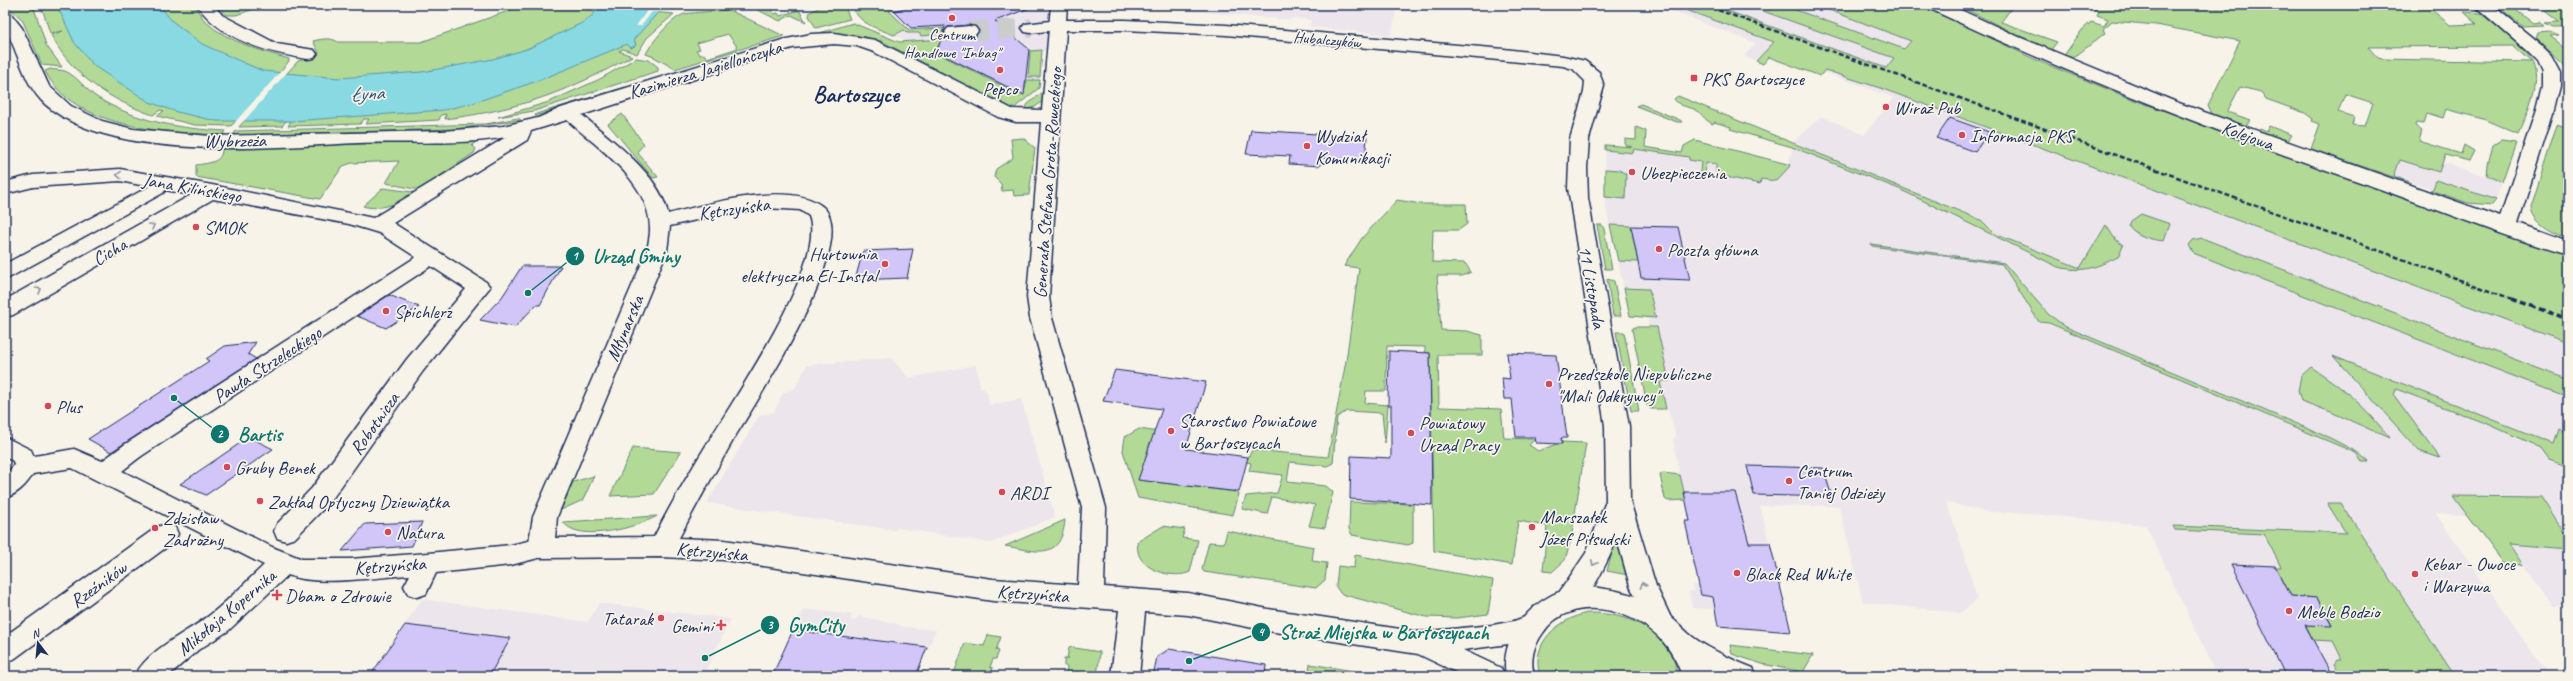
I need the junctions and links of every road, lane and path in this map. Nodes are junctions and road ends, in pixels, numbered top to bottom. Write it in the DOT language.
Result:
graph roads {
  1 [pos="206,5"];
  2 [pos="1936,5"];
  3 [pos="2482,5"];
  4 [pos="1058,15"];
  5 [pos="5,18"];
  6 [pos="1031,28"];
  7 [pos="308,54"];
  8 [pos="1593,76"];
  9 [pos="568,112"];
  10 [pos="1051,116"];
  11 [pos="522,128"];
  12 [pos="7,185"];
  13 [pos="156,189"];
  14 [pos="212,191"];
  15 [pos="661,222"];
  16 [pos="378,224"];
  17 [pos="2507,227"];
  18 [pos="2568,248"];
  19 [pos="432,256"];
  20 [pos="5,273"];
  21 [pos="479,287"];
  22 [pos="5,310"];
  23 [pos="5,446"];
  24 [pos="26,466"];
  25 [pos="103,473"];
  26 [pos="5,489"];
  27 [pos="1618,501"];
  28 [pos="190,516"];
  29 [pos="661,547"];
  30 [pos="542,548"];
  31 [pos="273,558"];
  32 [pos="428,563"];
  33 [pos="417,586"];
  34 [pos="1090,597"];
  35 [pos="1133,600"];
  36 [pos="1565,603"];
  37 [pos="1659,620"];
  38 [pos="1532,624"];
  39 [pos="1420,643"];
  40 [pos="1683,644"];
  41 [pos="5,651"];
  42 [pos="149,676"];
  43 [pos="1125,676"];
  44 [pos="1491,676"];
  45 [pos="1520,676"];
  46 [pos="1696,676"];
  47 [pos="1743,676"];
  1 -- 7 [label="street"];
  2 -- 17 [label="street, Kolejowa"];
  3 -- 17 [label="street"];
  4 -- 6 [label="street, Hubalczyków"];
  4 -- 8 [label="street, Hubalczyków"];
  4 -- 10 [label="street, Generała Stefana Grota-Roweckiego"];
  5 -- 11 [label="street, Wybrzeża"];
  8 -- 27 [label="street, 11 Listopada"];
  9 -- 10 [label="street, Kazimierza Jagiellończyka"];
  9 -- 11 [label="street, Kazimierza Jagiellończyka"];
  9 -- 15 [label="street, Młynarska"];
  10 -- 34 [label="street, Generała Stefana Grota-Roweckiego"];
  11 -- 16 [label="street"];
  14 -- 12 [label="street, Jana Kilińskiego, one-way"];
  13 -- 20 [label="street"];
  14 -- 16 [label="street, Jana Kilińskiego"];
  22 -- 14 [label="street, Cicha, one-way"];
  15 -- 29 [label="street, Kętrzyńska"];
  15 -- 30 [label="street, Młynarska"];
  16 -- 19 [label="street, Jana Kilińskiego"];
  17 -- 18 [label="street, Kolejowa"];
  19 -- 21 [label="street, Jana Kilińskiego"];
  19 -- 25 [label="street, Pawła Strzeleckiego"];
  21 -- 31 [label="street, Robotnicza"];
  23 -- 24 [label="street"];
  24 -- 25 [label="street, Kętrzyńska"];
  24 -- 26 [label="street"];
  25 -- 28 [label="street, Kętrzyńska"];
  27 -- 36 [label="street, 11 Listopada, one-way"];
  37 -- 27 [label="street, 11 Listopada, one-way"];
  28 -- 31 [label="street, Kętrzyńska"];
  28 -- 41 [label="street, Rzeźników"];
  29 -- 30 [label="street, Kętrzyńska"];
  29 -- 34 [label="street, Kętrzyńska"];
  30 -- 32 [label="street, Kętrzyńska"];
  31 -- 32 [label="street, Kętrzyńska"];
  31 -- 42 [label="street, Mikołaja Kopernika"];
  32 -- 33 [label="street"];
  34 -- 35 [label="street, Kętrzyńska"];
  35 -- 39 [label="street, Kętrzyńska"];
  35 -- 43 [label="street"];
  36 -- 37 [label="street"];
  36 -- 38 [label="street"];
  37 -- 40 [label="street"];
  38 -- 39 [label="street, Kętrzyńska"];
  38 -- 45 [label="street"];
  39 -- 44 [label="street, Kętrzyńska"];
  40 -- 46 [label="street"];
  40 -- 47 [label="street"];
}
